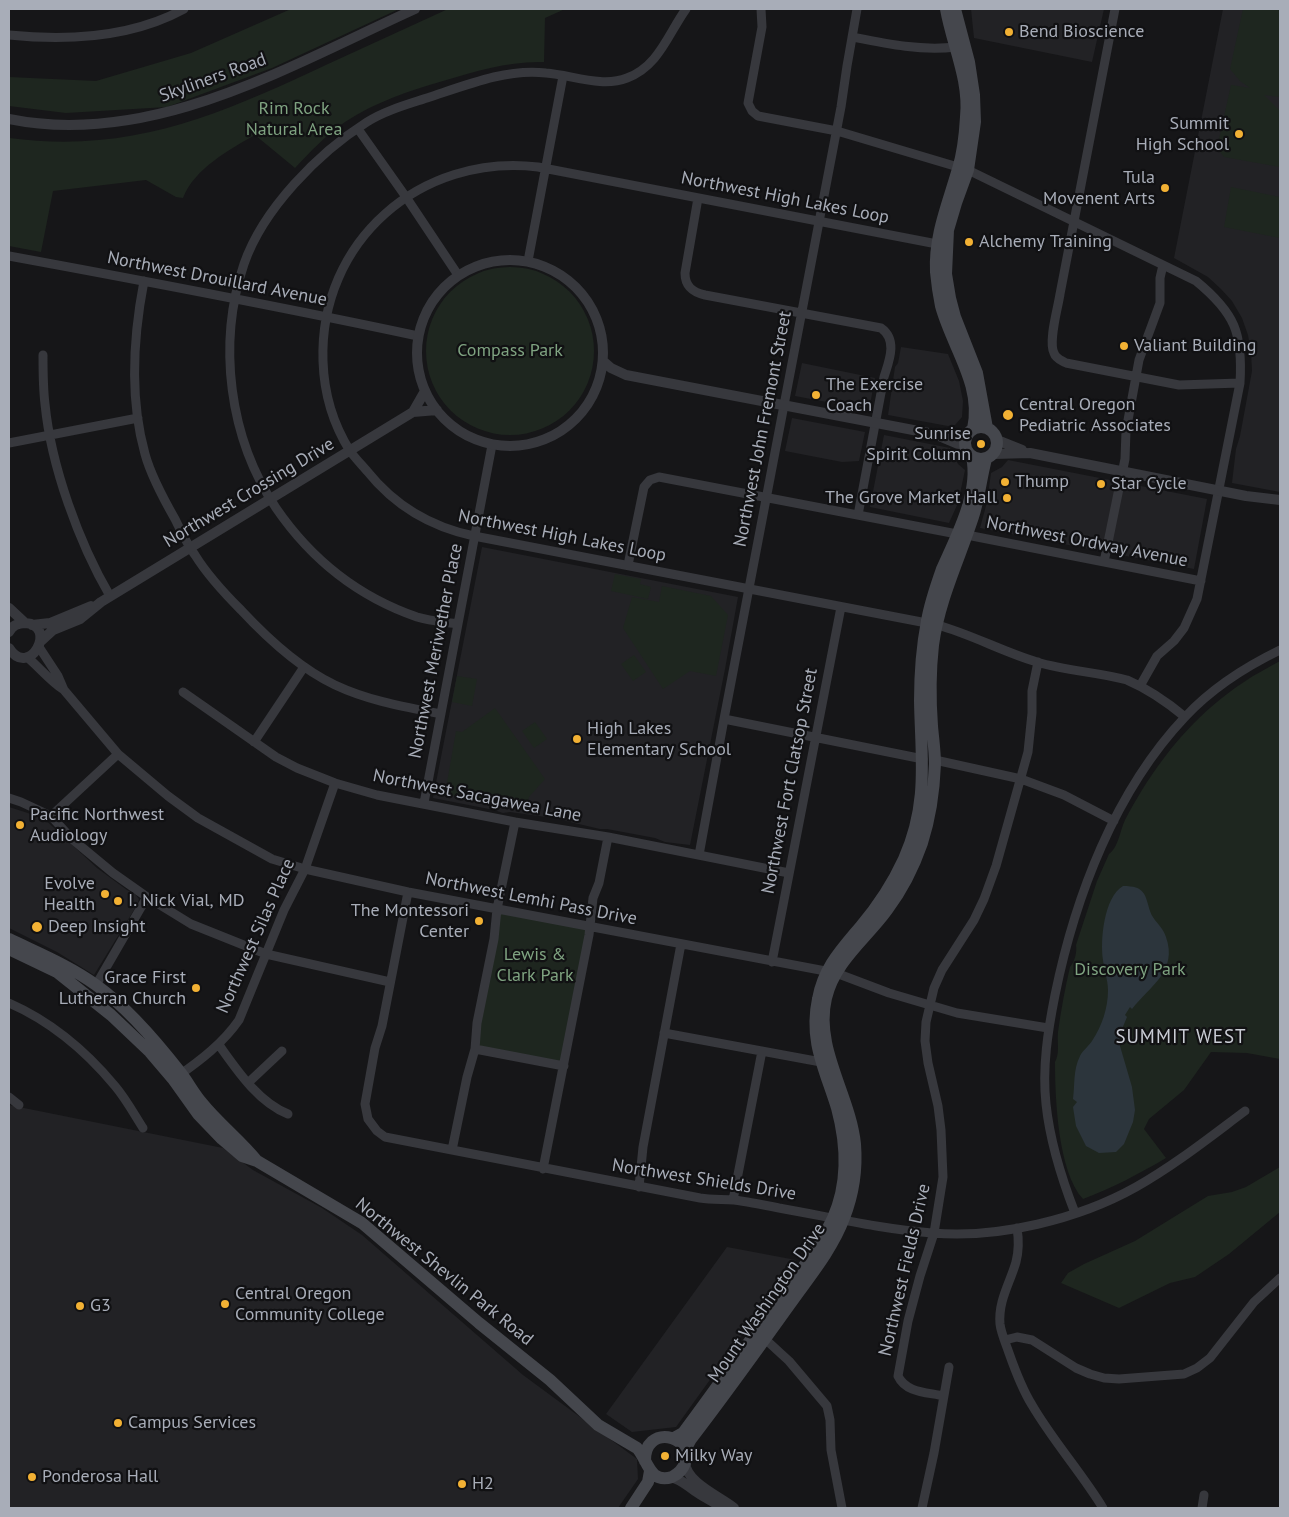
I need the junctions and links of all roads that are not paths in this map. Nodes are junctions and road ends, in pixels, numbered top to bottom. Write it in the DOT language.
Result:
graph roads {
  1 [pos="184,9"];
  2 [pos="415,9"];
  3 [pos="686,9"];
  4 [pos="761,9"];
  5 [pos="857,9"];
  6 [pos="946,9"];
  7 [pos="955,9"];
  8 [pos="1115,9"];
  9 [pos="9,35"];
  10 [pos="852,37"];
  11 [pos="956,47"];
  12 [pos="563,76"];
  13 [pos="9,120"];
  14 [pos="358,129"];
  15 [pos="837,131"];
  16 [pos="546,169"];
  17 [pos="964,169"];
  18 [pos="406,197"];
  19 [pos="698,198"];
  20 [pos="819,221"];
  21 [pos="1074,222"];
  22 [pos="937,244"];
  23 [pos="9,256"];
  24 [pos="528,261"];
  25 [pos="1163,264"];
  26 [pos="458,275"];
  27 [pos="144,281"];
  28 [pos="235,300"];
  29 [pos="802,313"];
  30 [pos="327,316"];
  31 [pos="418,336"];
  32 [pos="43,355"];
  33 [pos="603,361"];
  34 [pos="626,375"];
  35 [pos="1136,377"];
  36 [pos="599,380"];
  37 [pos="1240,383"];
  38 [pos="425,391"];
  39 [pos="784,405"];
  40 [pos="437,410"];
  41 [pos="413,412"];
  42 [pos="138,418"];
  43 [pos="876,423"];
  44 [pos="987,428"];
  45 [pos="971,432"];
  46 [pos="934,434"];
  47 [pos="50,435"];
  48 [pos="997,440"];
  49 [pos="9,443"];
  50 [pos="492,445"];
  51 [pos="350,451"];
  52 [pos="969,452"];
  53 [pos="1030,453"];
  54 [pos="990,456"];
  55 [pos="1122,471"];
  56 [pos="1218,490"];
  57 [pos="766,497"];
  58 [pos="270,498"];
  59 [pos="1280,500"];
  60 [pos="858,515"];
  61 [pos="962,535"];
  62 [pos="474,536"];
  63 [pos="190,548"];
  64 [pos="1104,562"];
  65 [pos="628,565"];
  66 [pos="1200,581"];
  67 [pos="749,590"];
  68 [pos="106,599"];
  69 [pos="840,607"];
  70 [pos="9,608"];
  71 [pos="29,624"];
  72 [pos="458,624"];
  73 [pos="932,624"];
  74 [pos="9,632"];
  75 [pos="40,644"];
  76 [pos="9,648"];
  77 [pos="1280,650"];
  78 [pos="23,656"];
  79 [pos="9,660"];
  80 [pos="1038,662"];
  81 [pos="304,667"];
  82 [pos="1140,686"];
  83 [pos="64,690"];
  84 [pos="182,692"];
  85 [pos="441,714"];
  86 [pos="1185,716"];
  87 [pos="724,719"];
  88 [pos="816,737"];
  89 [pos="254,742"];
  90 [pos="118,754"];
  91 [pos="929,759"];
  92 [pos="1021,779"];
  93 [pos="335,783"];
  94 [pos="9,798"];
  95 [pos="424,803"];
  96 [pos="51,816"];
  97 [pos="1114,821"];
  98 [pos="515,822"];
  99 [pos="608,837"];
  100 [pos="699,855"];
  101 [pos="305,869"];
  102 [pos="789,873"];
  103 [pos="408,892"];
  104 [pos="147,897"];
  105 [pos="497,909"];
  106 [pos="590,927"];
  107 [pos="9,939"];
  108 [pos="681,944"];
  109 [pos="9,949"];
  110 [pos="266,954"];
  111 [pos="772,962"];
  112 [pos="831,973"];
  113 [pos="390,982"];
  114 [pos="96,985"];
  115 [pos="9,1003"];
  116 [pos="929,1006"];
  117 [pos="1048,1028"];
  118 [pos="664,1033"];
  119 [pos="218,1045"];
  120 [pos="476,1049"];
  121 [pos="282,1051"];
  122 [pos="762,1051"];
  123 [pos="821,1062"];
  124 [pos="564,1066"];
  125 [pos="177,1076"];
  126 [pos="249,1082"];
  127 [pos="9,1097"];
  128 [pos="19,1104"];
  129 [pos="1245,1111"];
  130 [pos="288,1114"];
  131 [pos="143,1128"];
  132 [pos="452,1150"];
  133 [pos="543,1169"];
  134 [pos="640,1187"];
  135 [pos="733,1200"];
  136 [pos="1076,1213"];
  137 [pos="838,1219"];
  138 [pos="1017,1228"];
  139 [pos="934,1233"];
  140 [pos="1280,1278"];
  141 [pos="765,1339"];
  142 [pos="1005,1340"];
  143 [pos="949,1367"];
  144 [pos="944,1396"];
  145 [pos="576,1404"];
  146 [pos="674,1438"];
  147 [pos="652,1442"];
  148 [pos="685,1456"];
  149 [pos="647,1466"];
  150 [pos="667,1478"];
  151 [pos="1204,1495"];
  152 [pos="631,1508"];
  153 [pos="638,1508"];
  154 [pos="723,1508"];
  155 [pos="734,1508"];
  156 [pos="842,1508"];
  157 [pos="922,1508"];
  158 [pos="1103,1508"];
  159 [pos="1202,1508"];
  1 -- 9 [label="street"];
  2 -- 13 [label="street, Skyliners Road"];
  3 -- 12 [label="street"];
  4 -- 15 [label="street"];
  5 -- 10 [label="street, Northwest John Fremont Street"];
  6 -- 11 [label="main road"];
  7 -- 17 [label="main road"];
  8 -- 21 [label="street"];
  10 -- 11 [label="street"];
  10 -- 15 [label="street, Northwest John Fremont Street"];
  11 -- 17 [label="main road"];
  12 -- 14 [label="street"];
  12 -- 16 [label="street"];
  14 -- 18 [label="street"];
  14 -- 28 [label="street"];
  15 -- 17 [label="street"];
  15 -- 20 [label="street, Northwest John Fremont Street"];
  16 -- 18 [label="street, Northwest High Lakes Loop"];
  16 -- 19 [label="street, Northwest High Lakes Loop"];
  16 -- 24 [label="street"];
  17 -- 21 [label="street"];
  17 -- 22 [label="main road"];
  17 -- 44 [label="main road"];
  18 -- 26 [label="street"];
  18 -- 30 [label="street, Northwest High Lakes Loop"];
  19 -- 20 [label="street, Northwest High Lakes Loop"];
  19 -- 29 [label="street"];
  20 -- 22 [label="street, Northwest High Lakes Loop"];
  20 -- 29 [label="street, Northwest John Fremont Street"];
  21 -- 25 [label="street"];
  21 -- 35 [label="street"];
  22 -- 45 [label="main road"];
  23 -- 27 [label="street, Northwest Drouillard Avenue"];
  24 -- 26 [label="street"];
  24 -- 33 [label="street"];
  25 -- 35 [label="street"];
  25 -- 37 [label="street"];
  26 -- 31 [label="street"];
  27 -- 28 [label="street, Northwest Drouillard Avenue"];
  27 -- 42 [label="street"];
  28 -- 30 [label="street, Northwest Drouillard Avenue"];
  28 -- 58 [label="street"];
  29 -- 39 [label="street, Northwest John Fremont Street"];
  29 -- 43 [label="street"];
  30 -- 31 [label="street, Northwest Drouillard Avenue"];
  30 -- 51 [label="street, Northwest High Lakes Loop"];
  31 -- 38 [label="street"];
  32 -- 47 [label="street"];
  33 -- 34 [label="street"];
  33 -- 36 [label="street"];
  34 -- 36 [label="street"];
  34 -- 39 [label="street"];
  35 -- 37 [label="street"];
  35 -- 55 [label="street"];
  36 -- 50 [label="street"];
  37 -- 56 [label="street"];
  38 -- 40 [label="street"];
  38 -- 41 [label="street, Northwest Crossing Drive"];
  39 -- 43 [label="street"];
  39 -- 57 [label="street, Northwest John Fremont Street"];
  40 -- 41 [label="street, Northwest Crossing Drive"];
  40 -- 50 [label="street"];
  41 -- 51 [label="street, Northwest Crossing Drive"];
  42 -- 47 [label="street"];
  42 -- 63 [label="street"];
  43 -- 46 [label="street"];
  43 -- 60 [label="street"];
  44 -- 45 [label="main road"];
  44 -- 48 [label="main road"];
  45 -- 46 [label="street"];
  45 -- 52 [label="main road"];
  46 -- 52 [label="street"];
  47 -- 49 [label="street"];
  47 -- 68 [label="street"];
  48 -- 53 [label="street"];
  48 -- 54 [label="main road"];
  50 -- 62 [label="street, Northwest Meriwether Place"];
  51 -- 58 [label="street, Northwest Crossing Drive"];
  51 -- 62 [label="street, Northwest High Lakes Loop"];
  52 -- 54 [label="main road"];
  52 -- 61 [label="main road, Mount Washington Drive"];
  53 -- 54 [label="street"];
  53 -- 55 [label="street"];
  54 -- 61 [label="main road, Mount Washington Drive"];
  55 -- 56 [label="street"];
  55 -- 64 [label="street"];
  56 -- 59 [label="street"];
  56 -- 66 [label="street"];
  57 -- 60 [label="street, Northwest Ordway Avenue"];
  57 -- 65 [label="street, Northwest Ordway Avenue"];
  57 -- 67 [label="street, Northwest John Fremont Street"];
  58 -- 63 [label="street, Northwest Crossing Drive"];
  58 -- 72 [label="street"];
  60 -- 61 [label="street, Northwest Ordway Avenue"];
  61 -- 64 [label="street, Northwest Ordway Avenue"];
  61 -- 73 [label="main road, Mount Washington Drive"];
  62 -- 65 [label="street, Northwest High Lakes Loop"];
  62 -- 72 [label="street, Northwest Meriwether Place"];
  63 -- 68 [label="street, Northwest Crossing Drive"];
  63 -- 81 [label="street"];
  64 -- 66 [label="street, Northwest Ordway Avenue"];
  65 -- 67 [label="street, Northwest High Lakes Loop"];
  66 -- 82 [label="street"];
  67 -- 69 [label="street, Northwest High Lakes Loop"];
  67 -- 87 [label="street, Northwest John Fremont Street"];
  68 -- 71 [label="street, Northwest Crossing Drive"];
  68 -- 75 [label="street, Northwest Crossing Drive"];
  69 -- 73 [label="street, Northwest High Lakes Loop"];
  69 -- 88 [label="street, Northwest Fort Clatsop Street"];
  70 -- 71 [label="street"];
  71 -- 74 [label="street, Northwest Crossing Drive"];
  71 -- 75 [label="street"];
  72 -- 85 [label="street, Northwest Meriwether Place"];
  73 -- 80 [label="street, Northwest High Lakes Loop"];
  73 -- 91 [label="main road, Mount Washington Drive"];
  75 -- 78 [label="street, Northwest Crossing Drive"];
  75 -- 83 [label="street, Northwest Lemhi Pass Drive"];
  76 -- 78 [label="street"];
  77 -- 86 [label="street"];
  78 -- 79 [label="street"];
  78 -- 83 [label="street, Northwest Lemhi Pass Drive"];
  80 -- 82 [label="street, Northwest High Lakes Loop"];
  80 -- 92 [label="street, Northwest Fields Drive"];
  81 -- 85 [label="street"];
  81 -- 89 [label="street"];
  82 -- 86 [label="street, Northwest High Lakes Loop"];
  83 -- 90 [label="street, Northwest Lemhi Pass Drive"];
  84 -- 89 [label="street, Northwest Sacagawea Lane"];
  85 -- 95 [label="street, Northwest Meriwether Place"];
  86 -- 97 [label="street"];
  87 -- 88 [label="street"];
  87 -- 100 [label="street, Northwest John Fremont Street"];
  88 -- 91 [label="street"];
  88 -- 102 [label="street, Northwest Fort Clatsop Street"];
  89 -- 93 [label="street, Northwest Sacagawea Lane"];
  90 -- 96 [label="street"];
  90 -- 101 [label="street, Northwest Lemhi Pass Drive"];
  91 -- 92 [label="street"];
  91 -- 112 [label="main road, Mount Washington Drive"];
  92 -- 97 [label="street"];
  92 -- 116 [label="street, Northwest Fields Drive"];
  93 -- 95 [label="street, Northwest Sacagawea Lane"];
  93 -- 101 [label="street, Northwest Silas Place"];
  94 -- 96 [label="street"];
  95 -- 98 [label="street, Northwest Sacagawea Lane"];
  96 -- 104 [label="street"];
  97 -- 117 [label="street"];
  98 -- 99 [label="street, Northwest Sacagawea Lane"];
  98 -- 105 [label="street"];
  99 -- 100 [label="street, Northwest Sacagawea Lane"];
  99 -- 106 [label="street"];
  100 -- 102 [label="street, Northwest Sacagawea Lane"];
  101 -- 103 [label="street, Northwest Lemhi Pass Drive"];
  101 -- 110 [label="street, Northwest Silas Place"];
  102 -- 111 [label="street, Northwest Fort Clatsop Street"];
  103 -- 105 [label="street, Northwest Lemhi Pass Drive"];
  103 -- 113 [label="street, Northwest Shields Drive"];
  104 -- 110 [label="street"];
  104 -- 114 [label="street"];
  105 -- 106 [label="street, Northwest Lemhi Pass Drive"];
  105 -- 120 [label="street"];
  106 -- 108 [label="street, Northwest Lemhi Pass Drive"];
  106 -- 124 [label="street"];
  107 -- 114 [label="main road, Northwest Shevlin Park Road"];
  108 -- 111 [label="street, Northwest Lemhi Pass Drive"];
  108 -- 118 [label="street"];
  109 -- 125 [label="main road, Northwest Shevlin Park Road"];
  110 -- 113 [label="street"];
  110 -- 119 [label="street, Northwest Silas Place"];
  111 -- 112 [label="street, Northwest Lemhi Pass Drive"];
  112 -- 116 [label="street, Northwest Lemhi Pass Drive"];
  112 -- 123 [label="main road, Mount Washington Drive"];
  112 -- 137 [label="main road, Mount Washington Drive"];
  113 -- 132 [label="street, Northwest Shields Drive"];
  114 -- 125 [label="main road, Northwest Shevlin Park Road"];
  115 -- 131 [label="street"];
  116 -- 117 [label="street, Northwest Lemhi Pass Drive"];
  116 -- 139 [label="street, Northwest Fields Drive"];
  117 -- 136 [label="street"];
  118 -- 122 [label="street"];
  118 -- 134 [label="street"];
  119 -- 125 [label="street, Northwest Silas Place"];
  119 -- 126 [label="street"];
  120 -- 124 [label="street"];
  120 -- 132 [label="street"];
  121 -- 126 [label="street"];
  122 -- 123 [label="street"];
  122 -- 135 [label="street"];
  123 -- 137 [label="main road, Mount Washington Drive"];
  124 -- 133 [label="street"];
  125 -- 145 [label="main road, Northwest Shevlin Park Road"];
  126 -- 130 [label="street"];
  127 -- 128 [label="street"];
  129 -- 136 [label="street, Northwest Shields Drive"];
  132 -- 133 [label="street, Northwest Shields Drive"];
  133 -- 134 [label="street, Northwest Shields Drive"];
  134 -- 135 [label="street, Northwest Shields Drive"];
  135 -- 137 [label="street, Northwest Shields Drive"];
  136 -- 138 [label="street, Northwest Shields Drive"];
  137 -- 139 [label="street, Northwest Shields Drive"];
  137 -- 141 [label="main road, Mount Washington Drive"];
  137 -- 146 [label="main road, Mount Washington Drive"];
  138 -- 139 [label="street, Northwest Shields Drive"];
  138 -- 142 [label="street"];
  139 -- 144 [label="street, Northwest Fields Drive"];
  140 -- 142 [label="street"];
  141 -- 148 [label="main road, Mount Washington Drive"];
  141 -- 156 [label="street"];
  142 -- 158 [label="street"];
  143 -- 144 [label="street"];
  144 -- 157 [label="street"];
  145 -- 147 [label="main road, Northwest Shevlin Park Road"];
  145 -- 149 [label="main road, Northwest Shevlin Park Road"];
  146 -- 147 [label="main road"];
  146 -- 148 [label="main road"];
  147 -- 149 [label="main road"];
  148 -- 150 [label="main road"];
  148 -- 155 [label="street"];
  149 -- 150 [label="main road"];
  149 -- 152 [label="main road"];
  150 -- 153 [label="main road"];
  150 -- 154 [label="street"];
  151 -- 159 [label="street"];
}
